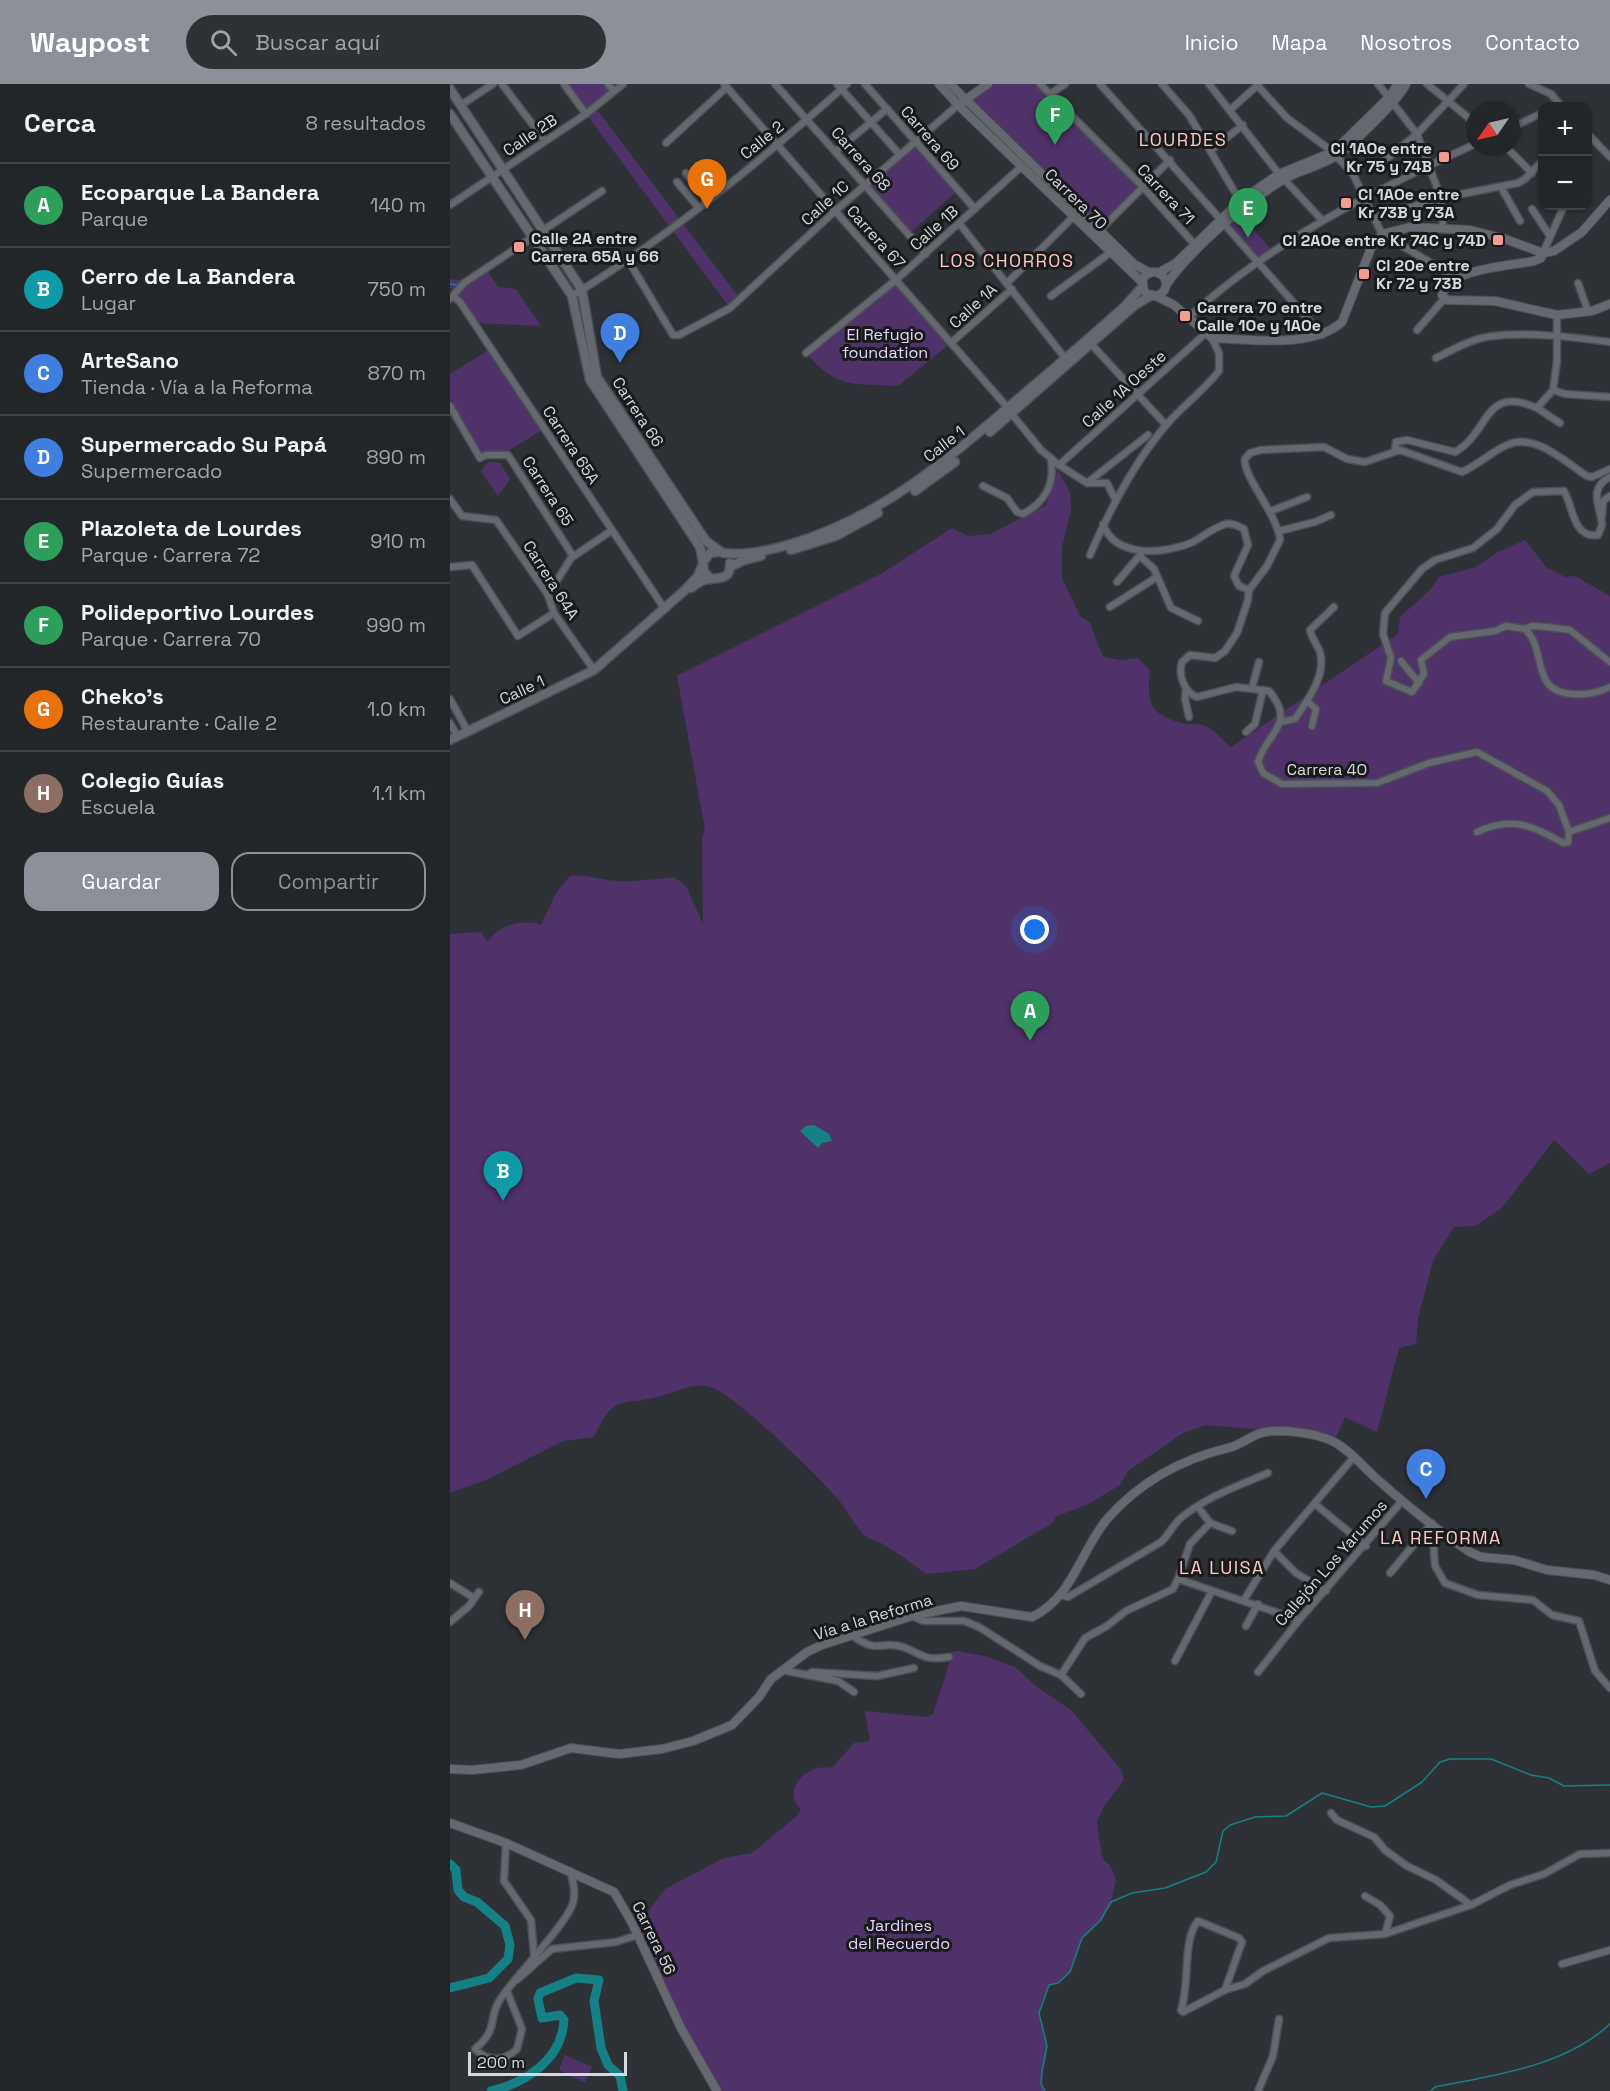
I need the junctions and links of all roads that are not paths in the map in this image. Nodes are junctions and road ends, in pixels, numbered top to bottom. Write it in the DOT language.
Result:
graph roads {
  1 [pos="493,84"];
  2 [pos="502,84"];
  3 [pos="564,84"];
  4 [pos="608,84"];
  5 [pos="623,84"];
  6 [pos="865,84"];
  7 [pos="939,84"];
  8 [pos="950,84"];
  9 [pos="988,84"];
  10 [pos="1040,84"];
  11 [pos="1065,84"];
  12 [pos="1100,84"];
  13 [pos="1162,84"];
  14 [pos="1209,84"];
  15 [pos="1378,84"];
  16 [pos="1398,84"];
  17 [pos="1406,84"];
  18 [pos="1427,84"];
  19 [pos="1464,84"];
  20 [pos="1529,84"];
  21 [pos="778,85"];
  22 [pos="1258,85"];
  23 [pos="726,86"];
  24 [pos="842,86"];
  25 [pos="450,89"];
  26 [pos="614,91"];
  27 [pos="1050,94"];
  28 [pos="964,99"];
  29 [pos="1391,99"];
  30 [pos="1449,102"];
  31 [pos="1556,102"];
  32 [pos="460,105"];
  33 [pos="887,109"];
  34 [pos="1230,110"];
  35 [pos="586,114"];
  36 [pos="450,115"];
  37 [pos="1538,115"];
  38 [pos="1466,116"];
  39 [pos="807,120"];
  40 [pos="871,122"];
  41 [pos="1520,124"];
  42 [pos="1243,125"];
  43 [pos="1417,134"];
  44 [pos="1592,139"];
  45 [pos="545,141"];
  46 [pos="915,141"];
  47 [pos="666,143"];
  48 [pos="778,145"];
  49 [pos="1466,148"];
  50 [pos="1211,150"];
  51 [pos="836,151"];
  52 [pos="900,154"];
  53 [pos="1335,154"];
  54 [pos="1515,156"];
  55 [pos="1610,157"];
  56 [pos="1170,160"];
  57 [pos="1022,166"];
  58 [pos="1378,166"];
  59 [pos="1427,166"];
  60 [pos="1538,166"];
  61 [pos="503,169"];
  62 [pos="686,173"];
  63 [pos="1532,173"];
  64 [pos="492,177"];
  65 [pos="1281,177"];
  66 [pos="676,182"];
  67 [pos="865,184"];
  68 [pos="1501,187"];
  69 [pos="1143,188"];
  70 [pos="602,191"];
  71 [pos="1362,197"];
  72 [pos="1441,198"];
  73 [pos="708,200"];
  74 [pos="1610,200"];
  75 [pos="1240,201"];
  76 [pos="450,205"];
  77 [pos="699,208"];
  78 [pos="1532,208"];
  79 [pos="975,209"];
  80 [pos="1562,210"];
  81 [pos="835,211"];
  82 [pos="1074,216"];
  83 [pos="1374,218"];
  84 [pos="1321,219"];
  85 [pos="1520,221"];
  86 [pos="959,223"];
  87 [pos="1223,223"];
  88 [pos="1443,228"];
  89 [pos="544,231"];
  90 [pos="1099,231"];
  91 [pos="1382,234"];
  92 [pos="1550,236"];
  93 [pos="533,237"];
  94 [pos="1196,246"];
  95 [pos="1111,252"];
  96 [pos="1543,253"];
  97 [pos="926,254"];
  98 [pos="628,260"];
  99 [pos="1257,261"];
  100 [pos="1154,273"];
  101 [pos="897,279"];
  102 [pos="1453,279"];
  103 [pos="1578,283"];
  104 [pos="1143,284"];
  105 [pos="1010,286"];
  106 [pos="1166,286"];
  107 [pos="582,290"];
  108 [pos="572,296"];
  109 [pos="1051,296"];
  110 [pos="1154,296"];
  111 [pos="452,298"];
  112 [pos="1444,298"];
  113 [pos="1174,304"];
  114 [pos="1610,304"];
  115 [pos="1588,311"];
  116 [pos="1557,315"];
  117 [pos="1189,317"];
  118 [pos="1418,330"];
  119 [pos="1322,335"];
  120 [pos="1209,336"];
  121 [pos="1557,338"];
  122 [pos="952,342"];
  123 [pos="1610,342"];
  124 [pos="1091,344"];
  125 [pos="806,353"];
  126 [pos="1065,358"];
  127 [pos="1436,358"];
  128 [pos="1553,390"];
  129 [pos="1137,396"];
  130 [pos="1610,397"];
  131 [pos="450,406"];
  132 [pos="1537,408"];
  133 [pos="1010,410"];
  134 [pos="1560,423"];
  135 [pos="1166,425"];
  136 [pos="1148,435"];
  137 [pos="1395,450"];
  138 [pos="1051,459"];
  139 [pos="1059,465"];
  140 [pos="1610,469"];
  141 [pos="1610,477"];
  142 [pos="1087,483"];
  143 [pos="983,486"];
  144 [pos="1307,496"];
  145 [pos="1610,496"];
  146 [pos="450,499"];
  147 [pos="1116,501"];
  148 [pos="1271,511"];
  149 [pos="1331,515"];
  150 [pos="1602,517"];
  151 [pos="1103,524"];
  152 [pos="611,531"];
  153 [pos="1279,531"];
  154 [pos="722,553"];
  155 [pos="1142,553"];
  156 [pos="1090,555"];
  157 [pos="573,556"];
  158 [pos="703,564"];
  159 [pos="450,567"];
  160 [pos="730,567"];
  161 [pos="1157,577"];
  162 [pos="711,579"];
  163 [pos="1117,582"];
  164 [pos="1249,590"];
  165 [pos="684,591"];
  166 [pos="548,595"];
  167 [pos="1110,607"];
  168 [pos="1334,607"];
  169 [pos="664,608"];
  170 [pos="554,613"];
  171 [pos="1198,621"];
  172 [pos="1525,629"];
  173 [pos="1401,661"];
  174 [pos="1259,662"];
  175 [pos="1610,662"];
  176 [pos="594,670"];
  177 [pos="1419,682"];
  178 [pos="1610,687"];
  179 [pos="1186,688"];
  180 [pos="1251,688"];
  181 [pos="1263,690"];
  182 [pos="450,699"];
  183 [pos="1307,701"];
  184 [pos="1189,717"];
  185 [pos="1280,722"];
  186 [pos="450,723"];
  187 [pos="1312,726"];
  188 [pos="468,732"];
  189 [pos="1246,732"];
  190 [pos="454,738"];
  191 [pos="1610,818"];
  192 [pos="1477,832"];
  193 [pos="1569,832"];
  194 [pos="1353,1458"];
  195 [pos="1268,1473"];
  196 [pos="1402,1501"];
  197 [pos="1315,1504"];
  198 [pos="1198,1507"];
  199 [pos="1210,1523"];
  200 [pos="1432,1523"];
  201 [pos="1232,1531"];
  202 [pos="1366,1545"];
  203 [pos="1274,1551"];
  204 [pos="1390,1573"];
  205 [pos="1178,1578"];
  206 [pos="1610,1580"];
  207 [pos="450,1583"];
  208 [pos="1212,1591"];
  209 [pos="1326,1591"];
  210 [pos="1060,1596"];
  211 [pos="1244,1600"];
  212 [pos="1258,1604"];
  213 [pos="912,1616"];
  214 [pos="1299,1620"];
  215 [pos="450,1622"];
  216 [pos="1246,1626"];
  217 [pos="853,1636"];
  218 [pos="948,1657"];
  219 [pos="1175,1661"];
  220 [pos="914,1668"];
  221 [pos="781,1670"];
  222 [pos="1258,1672"];
  223 [pos="807,1675"];
  224 [pos="1061,1675"];
  225 [pos="1610,1688"];
  226 [pos="854,1692"];
  227 [pos="1081,1694"];
  228 [pos="454,1769"];
  229 [pos="1331,1813"];
  230 [pos="450,1822"];
  231 [pos="507,1843"];
  232 [pos="1610,1853"];
  233 [pos="570,1870"];
  234 [pos="1365,1896"];
  235 [pos="1471,1905"];
  236 [pos="1384,1934"];
  237 [pos="638,1935"];
  238 [pos="1610,1950"];
  239 [pos="534,1954"];
  240 [pos="1562,1964"];
  241 [pos="513,1981"];
  242 [pos="1226,1990"];
  243 [pos="507,1991"];
  244 [pos="1279,2019"];
  245 [pos="717,2091"];
  246 [pos="1258,2091"];
  1 -- 32 [label="street"];
  2 -- 45 [label="street"];
  3 -- 35 [label="street"];
  4 -- 26 [label="street"];
  5 -- 26 [label="street, Calle 2B"];
  6 -- 33 [label="street, Carrera 69"];
  7 -- 28 [label="street, Carrera 70"];
  8 -- 28 [label="street, Carrera 70"];
  9 -- 28 [label="street, Calle 1C"];
  10 -- 27 [label="street, Carrera 71"];
  11 -- 27 [label="street"];
  12 -- 56 [label="street"];
  13 -- 50 [label="street"];
  14 -- 34 [label="street"];
  15 -- 29 [label="street"];
  16 -- 29 [label="street"];
  17 -- 29 [label="street"];
  18 -- 30 [label="street"];
  19 -- 30 [label="street"];
  20 -- 31 [label="street"];
  21 -- 39 [label="street, Carrera 68"];
  22 -- 34 [label="street"];
  22 -- 53 [label="street"];
  23 -- 47 [label="street"];
  23 -- 48 [label="street, Carrera 67"];
  24 -- 39 [label="street, Calle 2"];
  24 -- 40 [label="street"];
  25 -- 32 [label="main road, Carrera 66"];
  26 -- 35 [label="street, Calle 2B"];
  27 -- 69 [label="street, Carrera 71"];
  28 -- 46 [label="street, Calle 1C"];
  28 -- 57 [label="street, Carrera 70"];
  28 -- 90 [label="street, Carrera 70"];
  29 -- 43 [label="street"];
  29 -- 53 [label="street"];
  30 -- 38 [label="street"];
  30 -- 43 [label="street"];
  32 -- 61 [label="main road, Carrera 66"];
  33 -- 40 [label="street"];
  33 -- 46 [label="street, Carrera 69"];
  34 -- 42 [label="street"];
  35 -- 45 [label="street, Calle 2B"];
  36 -- 64 [label="main road, Carrera 66"];
  37 -- 41 [label="street"];
  39 -- 48 [label="street, Calle 2"];
  39 -- 51 [label="street, Carrera 68"];
  40 -- 51 [label="street"];
  40 -- 52 [label="street"];
  42 -- 50 [label="street"];
  42 -- 65 [label="street"];
  43 -- 58 [label="street"];
  43 -- 59 [label="street"];
  44 -- 55 [label="street"];
  45 -- 61 [label="street, Calle 2B"];
  46 -- 52 [label="street, Calle 1C"];
  46 -- 79 [label="street, Carrera 69"];
  48 -- 73 [label="street, Calle 2"];
  48 -- 81 [label="street, Carrera 67"];
  49 -- 59 [label="street"];
  50 -- 75 [label="street"];
  51 -- 67 [label="street, Carrera 68"];
  52 -- 67 [label="street, Calle 1C"];
  53 -- 65 [label="street"];
  53 -- 71 [label="street"];
  54 -- 63 [label="street"];
  56 -- 69 [label="street"];
  56 -- 87 [label="street"];
  57 -- 79 [label="street, Calle 1B"];
  57 -- 82 [label="street, Carrera 70"];
  59 -- 71 [label="street"];
  59 -- 72 [label="street"];
  60 -- 63 [label="street"];
  61 -- 64 [label="street, Calle 2B"];
  61 -- 89 [label="main road, Carrera 66"];
  62 -- 73 [label="street"];
  63 -- 68 [label="street"];
  64 -- 76 [label="street, Calle 2B"];
  64 -- 93 [label="main road, Carrera 66"];
  65 -- 75 [label="street"];
  65 -- 84 [label="street"];
  65 -- 87 [label="street"];
  66 -- 77 [label="street"];
  67 -- 81 [label="street, Calle 1C"];
  67 -- 97 [label="street, Carrera 68"];
  68 -- 72 [label="street"];
  68 -- 85 [label="street"];
  69 -- 90 [label="street"];
  69 -- 94 [label="street, Carrera 71"];
  70 -- 89 [label="street"];
  71 -- 83 [label="street"];
  71 -- 84 [label="street"];
  72 -- 83 [label="street"];
  72 -- 88 [label="street"];
  73 -- 77 [label="street, Calle 2"];
  74 -- 96 [label="street"];
  75 -- 87 [label="street"];
  77 -- 98 [label="street, Calle 2"];
  78 -- 92 [label="street"];
  79 -- 86 [label="street, Calle 1B"];
  80 -- 92 [label="street"];
  81 -- 98 [label="street, Calle 1C"];
  81 -- 101 [label="street, Carrera 67"];
  82 -- 95 [label="street, Carrera 70"];
  82 -- 105 [label="street, Calle 1A"];
  83 -- 91 [label="street"];
  84 -- 99 [label="street"];
  86 -- 97 [label="street, Calle 1B"];
  86 -- 105 [label="street"];
  87 -- 94 [label="street"];
  87 -- 99 [label="street"];
  87 -- 106 [label="street"];
  88 -- 91 [label="street"];
  88 -- 96 [label="street"];
  89 -- 93 [label="street"];
  89 -- 107 [label="main road, Carrera 66"];
  90 -- 100 [label="street, Carrera 70"];
  91 -- 102 [label="street"];
  91 -- 119 [label="street"];
  92 -- 96 [label="street"];
  93 -- 108 [label="main road, Carrera 66"];
  93 -- 111 [label="street"];
  94 -- 100 [label="street"];
  95 -- 104 [label="street, Carrera 70"];
  95 -- 109 [label="street"];
  96 -- 102 [label="street"];
  97 -- 101 [label="street, Calle 1B"];
  98 -- 107 [label="street, Calle 2"];
  99 -- 117 [label="street"];
  99 -- 119 [label="street"];
  100 -- 104 [label="street"];
  100 -- 106 [label="street"];
  101 -- 122 [label="street, Carrera 67"];
  101 -- 125 [label="street, Calle 1B"];
  102 -- 112 [label="street"];
  103 -- 115 [label="street"];
  104 -- 110 [label="street, Carrera 70"];
  104 -- 126 [label="main road, Calle 1"];
  105 -- 122 [label="street, Calle 1A"];
  105 -- 126 [label="street"];
  106 -- 110 [label="street"];
  106 -- 113 [label="street"];
  107 -- 108 [label="street, Calle 2"];
  107 -- 154 [label="main road, Carrera 66"];
  108 -- 158 [label="main road, Carrera 66"];
  110 -- 113 [label="street"];
  110 -- 124 [label="main road, Calle 1"];
  111 -- 152 [label="street, Carrera 65A"];
  112 -- 116 [label="street"];
  112 -- 118 [label="street"];
  113 -- 117 [label="street"];
  114 -- 115 [label="street"];
  115 -- 116 [label="street"];
  116 -- 121 [label="street"];
  117 -- 120 [label="street"];
  119 -- 120 [label="street"];
  120 -- 129 [label="street, Calle 1A Oeste"];
  120 -- 135 [label="street"];
  121 -- 123 [label="street"];
  121 -- 127 [label="street"];
  121 -- 128 [label="street"];
  122 -- 133 [label="street, Carrera 67"];
  124 -- 129 [label="street"];
  124 -- 133 [label="main road, Calle 1"];
  126 -- 133 [label="main road, Calle 1"];
  128 -- 130 [label="street"];
  128 -- 132 [label="street"];
  129 -- 135 [label="street"];
  129 -- 139 [label="street, Calle 1A Oeste"];
  131 -- 157 [label="street, Carrera 65"];
  132 -- 134 [label="street"];
  132 -- 137 [label="street"];
  133 -- 138 [label="street, Carrera 67"];
  133 -- 154 [label="main road, Calle 1"];
  133 -- 160 [label="main road, Calle 1"];
  135 -- 147 [label="street"];
  136 -- 142 [label="street"];
  137 -- 140 [label="street"];
  137 -- 148 [label="street"];
  138 -- 139 [label="street, Carrera 67"];
  138 -- 143 [label="street"];
  139 -- 142 [label="street, Carrera 67"];
  141 -- 150 [label="street"];
  142 -- 147 [label="street, Carrera 67"];
  144 -- 148 [label="street"];
  145 -- 150 [label="street"];
  146 -- 166 [label="street, Carrera 64A"];
  147 -- 151 [label="street"];
  148 -- 153 [label="street"];
  149 -- 153 [label="street"];
  150 -- 177 [label="street"];
  151 -- 155 [label="street"];
  151 -- 156 [label="street"];
  152 -- 157 [label="street"];
  152 -- 169 [label="street, Carrera 65A"];
  153 -- 164 [label="street"];
  154 -- 158 [label="main road"];
  154 -- 160 [label="main road"];
  155 -- 161 [label="street"];
  155 -- 163 [label="street"];
  155 -- 164 [label="street"];
  157 -- 166 [label="street"];
  158 -- 162 [label="main road"];
  158 -- 165 [label="main road, Calle 1"];
  159 -- 170 [label="street"];
  160 -- 162 [label="main road"];
  161 -- 167 [label="street"];
  161 -- 171 [label="street"];
  162 -- 165 [label="main road, Calle 1"];
  164 -- 179 [label="street"];
  165 -- 169 [label="main road, Calle 1"];
  166 -- 170 [label="street, Carrera 64A"];
  168 -- 183 [label="street"];
  169 -- 176 [label="main road, Calle 1"];
  170 -- 176 [label="street, Carrera 64A"];
  172 -- 175 [label="street"];
  172 -- 177 [label="street"];
  172 -- 178 [label="street"];
  173 -- 177 [label="street"];
  174 -- 180 [label="street"];
  176 -- 188 [label="main road, Calle 1"];
  179 -- 180 [label="street"];
  179 -- 184 [label="street"];
  180 -- 181 [label="street"];
  181 -- 185 [label="street"];
  181 -- 189 [label="street"];
  182 -- 188 [label="street"];
  183 -- 185 [label="street"];
  183 -- 187 [label="street"];
  185 -- 193 [label="street, Carrera 4O"];
  186 -- 190 [label="street"];
  188 -- 190 [label="main road, Calle 1"];
  191 -- 193 [label="street"];
  192 -- 193 [label="street"];
  194 -- 196 [label="street, Vía a la Reforma"];
  194 -- 197 [label="street"];
  194 -- 210 [label="street, Vía a la Reforma"];
  195 -- 198 [label="street"];
  196 -- 200 [label="street, Vía a la Reforma"];
  196 -- 202 [label="street, Callejón Los Yarumos"];
  197 -- 202 [label="street"];
  197 -- 203 [label="street"];
  198 -- 199 [label="street"];
  198 -- 210 [label="street"];
  199 -- 201 [label="street"];
  199 -- 205 [label="street"];
  200 -- 204 [label="street"];
  200 -- 206 [label="street, Vía a la Reforma"];
  200 -- 225 [label="street"];
  202 -- 209 [label="street, Callejón Los Yarumos"];
  203 -- 209 [label="street"];
  203 -- 211 [label="street"];
  205 -- 208 [label="street"];
  205 -- 224 [label="street"];
  207 -- 215 [label="street"];
  208 -- 211 [label="street"];
  208 -- 219 [label="street"];
  209 -- 214 [label="street, Callejón Los Yarumos"];
  210 -- 213 [label="street, Vía a la Reforma"];
  211 -- 212 [label="street"];
  212 -- 214 [label="street"];
  212 -- 216 [label="street"];
  213 -- 217 [label="street, Vía a la Reforma"];
  213 -- 224 [label="street"];
  214 -- 222 [label="street, Callejón Los Yarumos"];
  217 -- 218 [label="street"];
  217 -- 221 [label="street, Vía a la Reforma"];
  220 -- 223 [label="street"];
  221 -- 223 [label="street"];
  221 -- 228 [label="street, Vía a la Reforma"];
  223 -- 226 [label="street"];
  224 -- 227 [label="street"];
  229 -- 235 [label="street"];
  230 -- 231 [label="street, Carrera 56"];
  231 -- 233 [label="street, Carrera 56"];
  231 -- 239 [label="street"];
  232 -- 235 [label="street"];
  233 -- 237 [label="street, Carrera 56"];
  233 -- 239 [label="street"];
  234 -- 236 [label="street"];
  235 -- 236 [label="street"];
  236 -- 242 [label="street"];
  237 -- 241 [label="street"];
  237 -- 245 [label="street, Carrera 56"];
  238 -- 240 [label="street"];
  239 -- 241 [label="street"];
  241 -- 243 [label="street"];
  242 -- 242 [label="street"];
  243 -- 243 [label="street"];
  244 -- 246 [label="street"];
}
